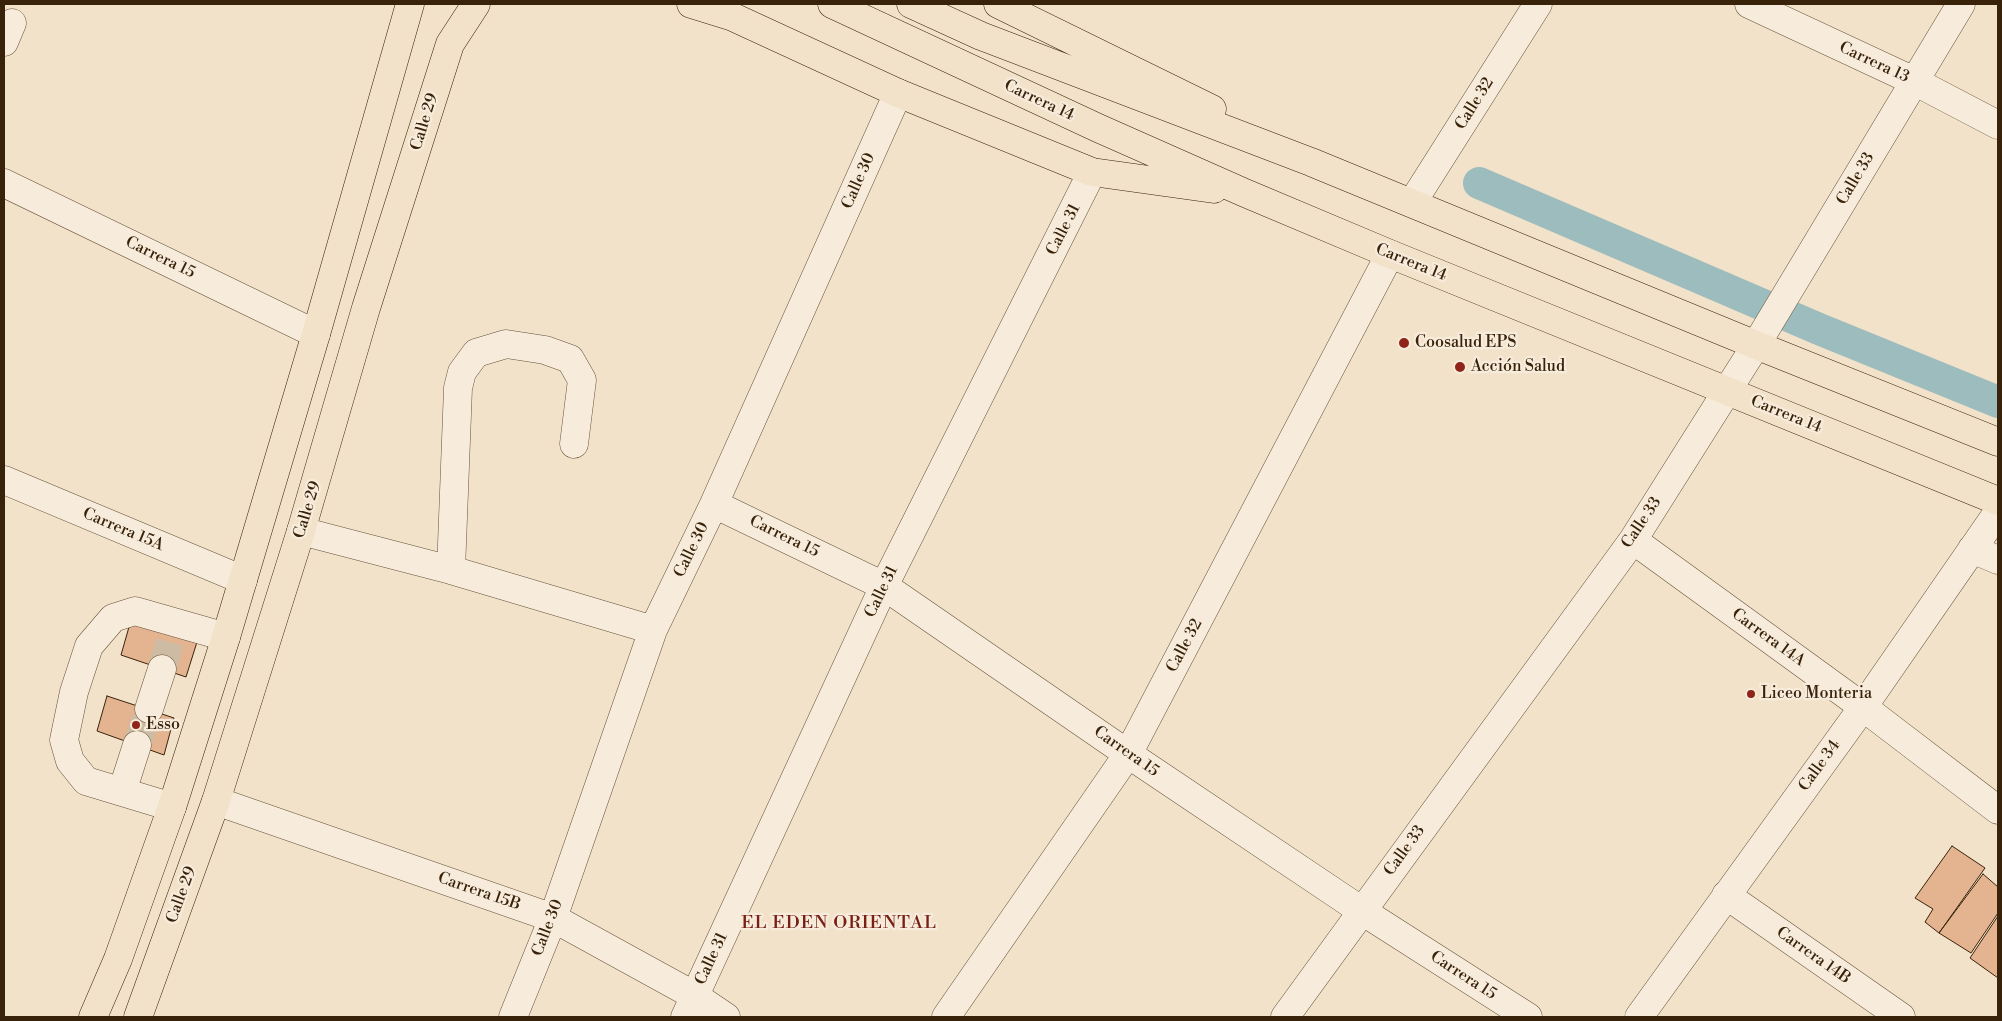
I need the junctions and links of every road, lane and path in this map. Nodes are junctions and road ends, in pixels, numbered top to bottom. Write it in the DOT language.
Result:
graph roads {
  1 [pos="476,4"];
  2 [pos="691,4"];
  3 [pos="832,4"];
  4 [pos="911,4"];
  5 [pos="1538,4"];
  6 [pos="1749,4"];
  7 [pos="1961,4"];
  8 [pos="1015,7"];
  9 [pos="403,9"];
  10 [pos="1914,81"];
  11 [pos="898,93"];
  12 [pos="1998,125"];
  13 [pos="1311,162"];
  14 [pos="1092,172"];
  15 [pos="4,183"];
  16 [pos="1245,193"];
  17 [pos="1412,203"];
  18 [pos="1390,254"];
  19 [pos="316,334"];
  20 [pos="1756,345"];
  21 [pos="1728,391"];
  22 [pos="1998,442"];
  23 [pos="574,444"];
  24 [pos="4,480"];
  25 [pos="1998,501"];
  26 [pos="714,504"];
  27 [pos="1998,512"];
  28 [pos="301,532"];
  29 [pos="1633,540"];
  30 [pos="1972,549"];
  31 [pos="1998,560"];
  32 [pos="451,570"];
  33 [pos="243,580"];
  34 [pos="884,586"];
  35 [pos="653,630"];
  36 [pos="226,637"];
  37 [pos="162,669"];
  38 [pos="1863,707"];
  39 [pos="149,709"];
  40 [pos="137,745"];
  41 [pos="1128,754"];
  42 [pos="122,792"];
  43 [pos="216,801"];
  44 [pos="172,807"];
  45 [pos="1998,810"];
  46 [pos="1726,895"];
  47 [pos="1362,911"];
  48 [pos="553,918"];
  49 [pos="690,1007"];
  50 [pos="93,1017"];
  51 [pos="138,1017"];
  52 [pos="513,1017"];
  53 [pos="726,1017"];
  54 [pos="946,1017"];
  55 [pos="1285,1017"];
  56 [pos="1528,1017"];
  57 [pos="1639,1017"];
  58 [pos="1901,1017"];
  1 -- 28 [label="main road, Calle 29"];
  2 -- 11 [label="main road"];
  3 -- 16 [label="main road, Carrera 14"];
  4 -- 13 [label="main road"];
  5 -- 17 [label="street, Calle 32"];
  6 -- 10 [label="street, Carrera 13"];
  7 -- 10 [label="street, Calle 33"];
  8 -- 13 [label="main road"];
  9 -- 19 [label="main road"];
  10 -- 12 [label="street, Carrera 13"];
  10 -- 20 [label="street, Calle 33"];
  11 -- 14 [label="main road"];
  11 -- 26 [label="street, Calle 30"];
  13 -- 17 [label="main road"];
  14 -- 16 [label="main road"];
  14 -- 34 [label="street, Calle 31"];
  15 -- 19 [label="street, Carrera 15"];
  16 -- 18 [label="main road, Carrera 14"];
  17 -- 20 [label="main road"];
  18 -- 21 [label="main road, Carrera 14"];
  18 -- 41 [label="street, Calle 32"];
  19 -- 33 [label="main road"];
  20 -- 21 [label="street, Calle 33"];
  20 -- 22 [label="main road"];
  21 -- 25 [label="main road, Carrera 14"];
  21 -- 29 [label="street, Calle 33"];
  23 -- 32 [label="street"];
  24 -- 33 [label="street, Carrera 15A"];
  26 -- 34 [label="street, Carrera 15"];
  26 -- 35 [label="street, Calle 30"];
  27 -- 30 [label="street, Calle 34"];
  28 -- 32 [label="street"];
  28 -- 43 [label="main road, Calle 29"];
  29 -- 38 [label="street, Carrera 14A"];
  29 -- 47 [label="street, Calle 33"];
  30 -- 31 [label="street"];
  30 -- 38 [label="street, Calle 34"];
  32 -- 35 [label="street"];
  33 -- 36 [label="main road"];
  34 -- 41 [label="street, Carrera 15"];
  34 -- 49 [label="street, Calle 31"];
  35 -- 48 [label="street, Calle 30"];
  36 -- 42 [label="street"];
  36 -- 44 [label="main road"];
  37 -- 39 [label="street"];
  38 -- 45 [label="street, Carrera 14A"];
  38 -- 46 [label="street, Calle 34"];
  40 -- 42 [label="street"];
  41 -- 47 [label="street, Carrera 15"];
  41 -- 54 [label="street, Calle 32"];
  42 -- 44 [label="street"];
  43 -- 48 [label="street, Carrera 15B"];
  43 -- 51 [label="main road, Calle 29"];
  44 -- 50 [label="main road"];
  46 -- 57 [label="street, Calle 34"];
  46 -- 58 [label="street, Carrera 14B"];
  47 -- 55 [label="street, Calle 33"];
  47 -- 56 [label="street, Carrera 15"];
  48 -- 49 [label="street, Carrera 15B"];
  48 -- 52 [label="street, Calle 30"];
  49 -- 53 [label="street, Carrera 15B"];
}
